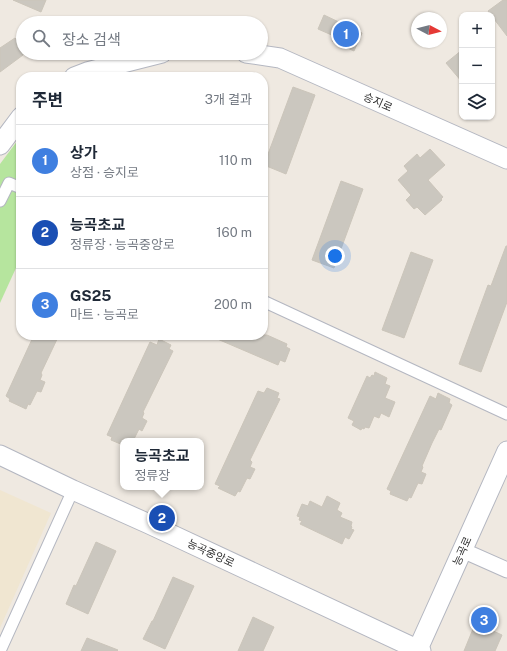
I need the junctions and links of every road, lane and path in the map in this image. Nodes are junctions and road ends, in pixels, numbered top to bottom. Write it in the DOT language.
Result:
graph roads {
  1 [pos="268,56"];
  2 [pos="134,60"];
  3 [pos="87,72"];
  4 [pos="16,124"];
  5 [pos="0,145"];
  6 [pos="507,159"];
  7 [pos="16,186"];
  8 [pos="0,202"];
  9 [pos="268,302"];
  10 [pos="507,414"];
  11 [pos="507,451"];
  12 [pos="0,455"];
  13 [pos="73,490"];
  14 [pos="462,550"];
  15 [pos="507,570"];
  16 [pos="418,650"];
  17 [pos="0,651"];
  1 -- 6 [label="street, 승지로"];
  2 -- 3 [label="street"];
  4 -- 5 [label="street"];
  7 -- 8 [label="street"];
  9 -- 10 [label="street"];
  11 -- 14 [label="street, 능곡로"];
  12 -- 13 [label="street, 능곡중앙로"];
  13 -- 16 [label="street, 능곡중앙로"];
  13 -- 17 [label="street"];
  14 -- 15 [label="street"];
  14 -- 16 [label="street, 능곡로"];
}
